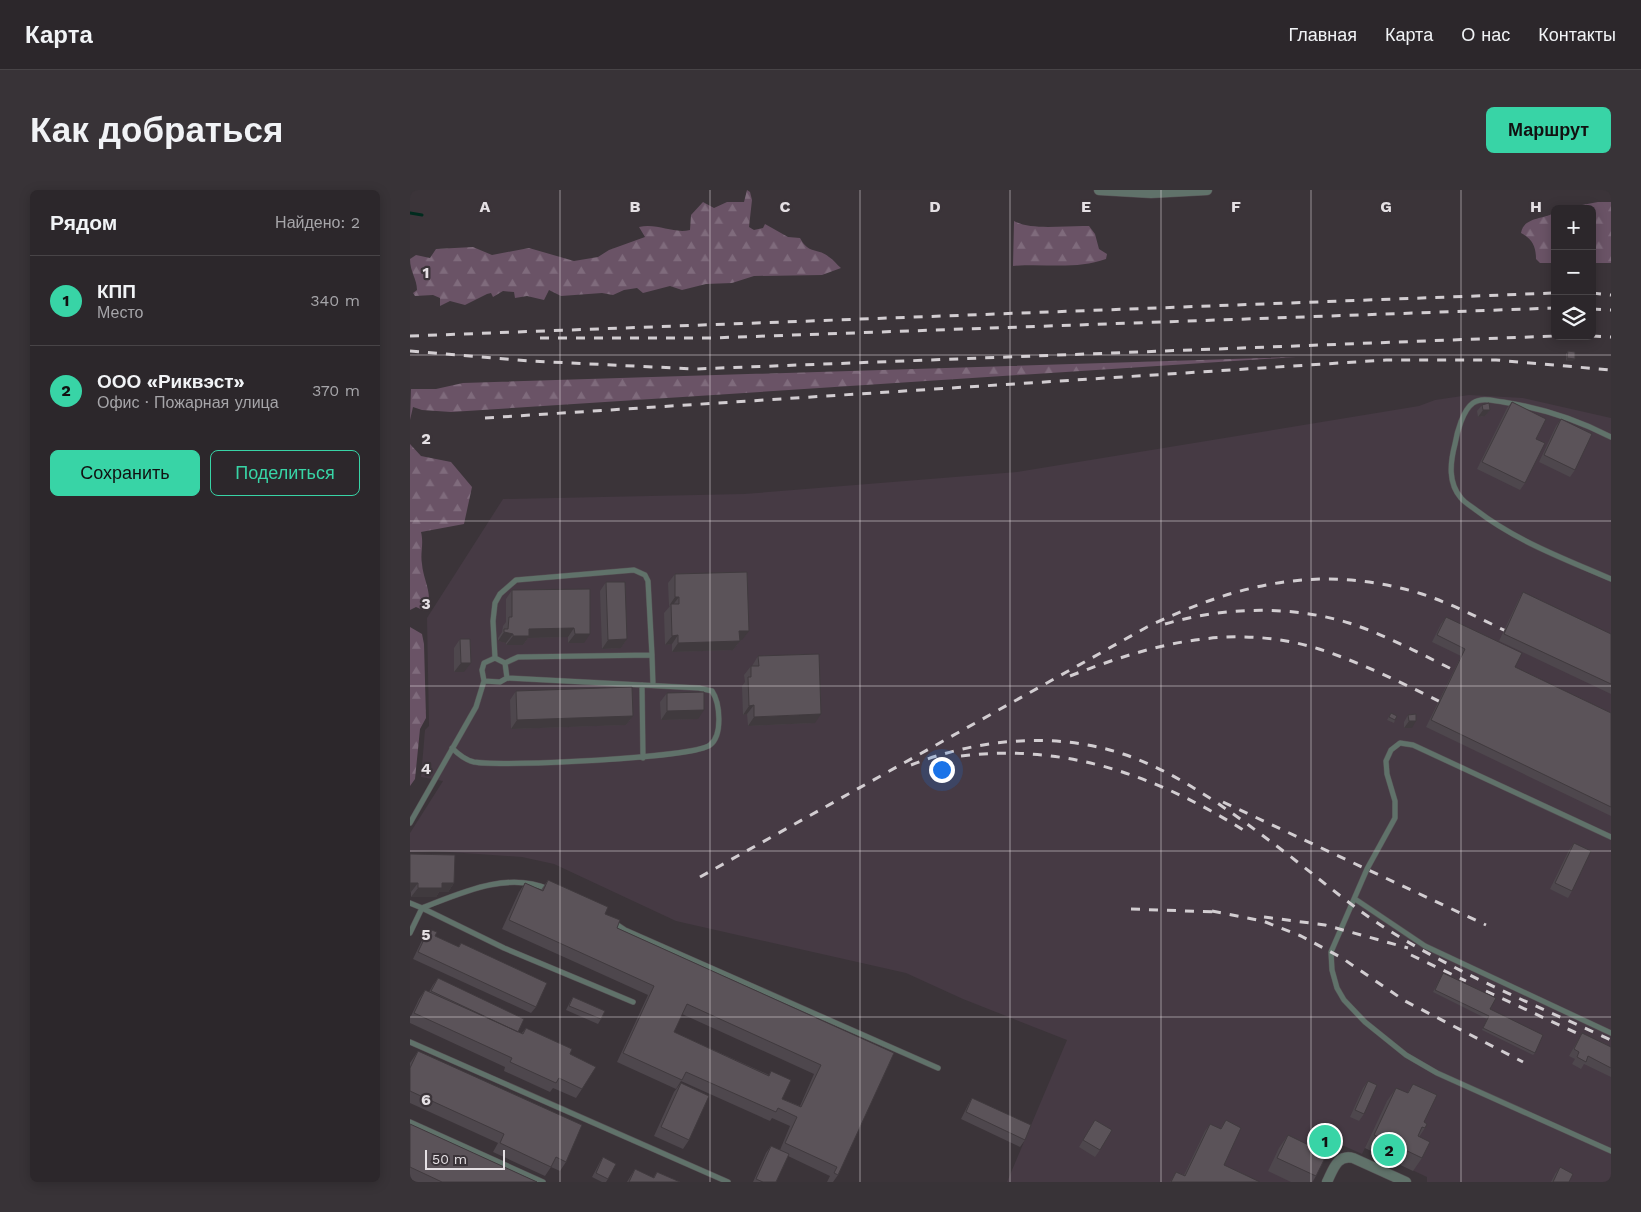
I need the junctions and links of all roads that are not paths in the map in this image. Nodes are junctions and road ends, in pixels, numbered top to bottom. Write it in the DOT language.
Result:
graph roads {
  1 [pos="1099,190"];
  2 [pos="1207,190"];
  3 [pos="1611,437"];
  4 [pos="1611,579"];
  5 [pos="652,655"];
  6 [pos="495,658"];
  7 [pos="505,663"];
  8 [pos="507,678"];
  9 [pos="484,681"];
  10 [pos="642,685"];
  11 [pos="653,685"];
  12 [pos="452,748"];
  13 [pos="643,758"];
  14 [pos="410,823"];
  15 [pos="1611,837"];
  16 [pos="557,893"];
  17 [pos="1355,899"];
  18 [pos="410,903"];
  19 [pos="422,908"];
  20 [pos="610,919"];
  21 [pos="410,933"];
  22 [pos="633,1002"];
  23 [pos="1611,1033"];
  24 [pos="410,1042"];
  25 [pos="938,1068"];
  26 [pos="410,1122"];
  27 [pos="1611,1151"];
  28 [pos="543,1182"];
  29 [pos="728,1182"];
  30 [pos="1327,1182"];
  31 [pos="1406,1182"];
  1 -- 2 [label="street"];
  3 -- 4 [label="lane"];
  5 -- 6 [label="lane"];
  5 -- 7 [label="lane"];
  5 -- 11 [label="lane"];
  6 -- 7 [label="lane"];
  6 -- 9 [label="lane"];
  7 -- 8 [label="lane"];
  8 -- 9 [label="lane"];
  8 -- 10 [label="lane"];
  9 -- 12 [label="lane"];
  10 -- 11 [label="lane"];
  10 -- 13 [label="lane"];
  11 -- 13 [label="lane"];
  12 -- 13 [label="lane"];
  12 -- 14 [label="lane"];
  15 -- 17 [label="lane"];
  16 -- 19 [label="lane"];
  17 -- 23 [label="lane"];
  17 -- 27 [label="lane"];
  18 -- 19 [label="lane"];
  19 -- 21 [label="lane"];
  19 -- 22 [label="lane"];
  20 -- 25 [label="lane"];
  24 -- 29 [label="lane"];
  26 -- 28 [label="lane"];
  30 -- 31 [label="street"];
}
